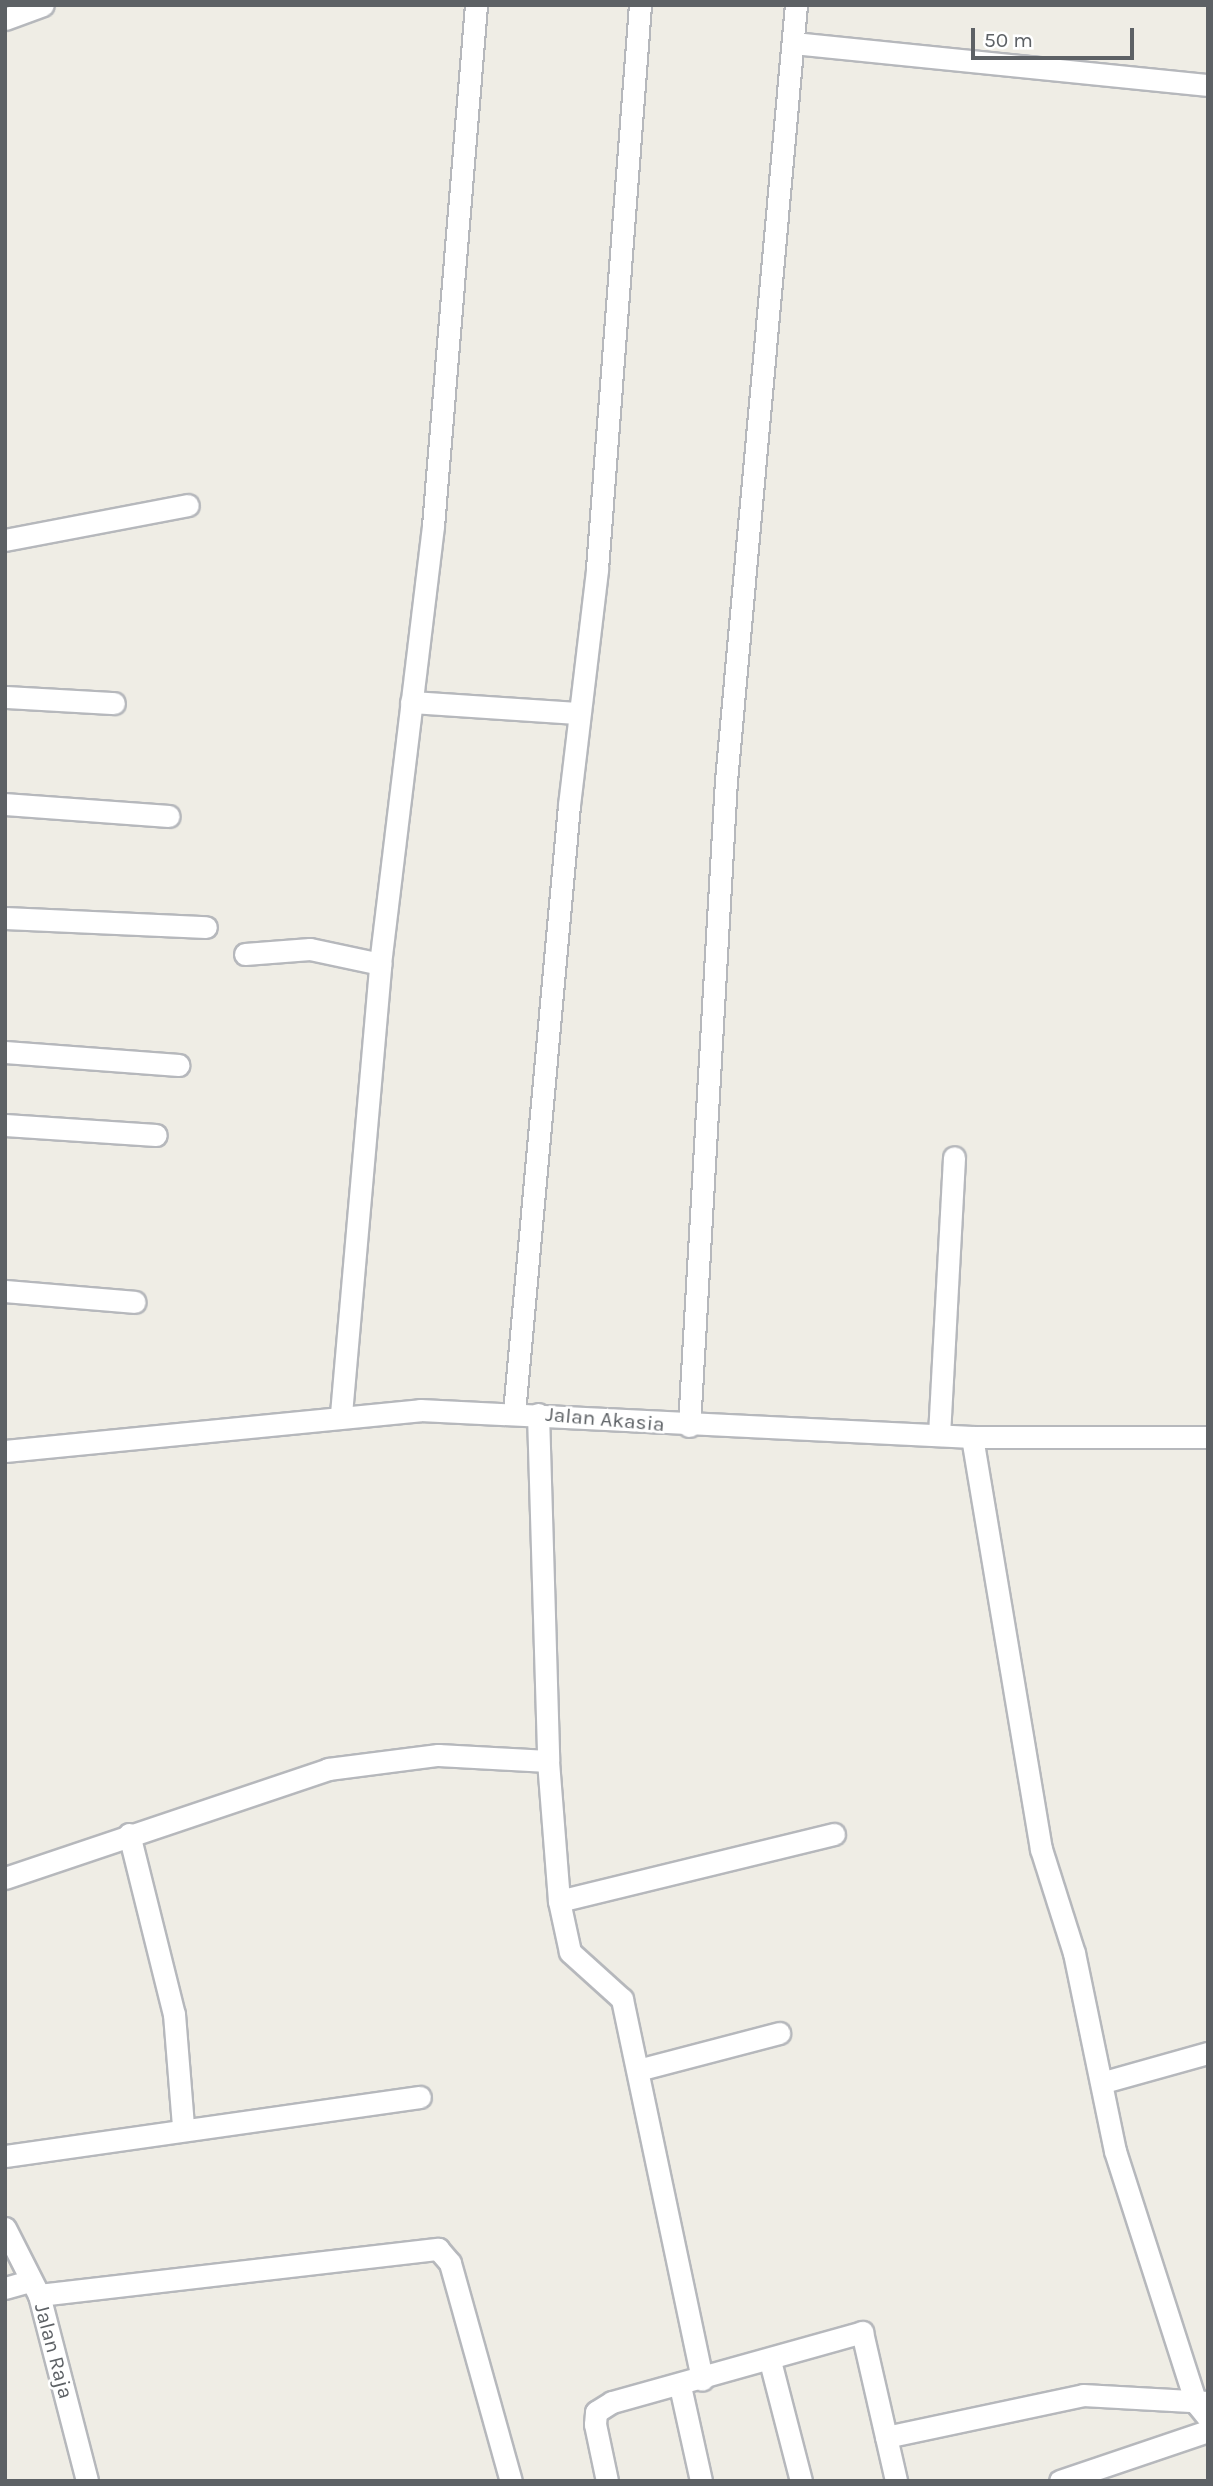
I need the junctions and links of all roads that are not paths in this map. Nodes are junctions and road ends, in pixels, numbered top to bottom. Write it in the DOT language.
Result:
graph roads {
  1 [pos="43,5"];
  2 [pos="476,5"];
  3 [pos="640,5"];
  4 [pos="796,5"];
  5 [pos="5,19"];
  6 [pos="794,43"];
  7 [pos="1208,85"];
  8 [pos="188,505"];
  9 [pos="5,540"];
  10 [pos="5,697"];
  11 [pos="411,702"];
  12 [pos="114,703"];
  13 [pos="578,713"];
  14 [pos="5,804"];
  15 [pos="169,816"];
  16 [pos="5,918"];
  17 [pos="206,928"];
  18 [pos="245,954"];
  19 [pos="380,964"];
  20 [pos="5,1052"];
  21 [pos="179,1065"];
  22 [pos="5,1125"];
  23 [pos="156,1135"];
  24 [pos="954,1157"];
  25 [pos="5,1291"];
  26 [pos="135,1301"];
  27 [pos="514,1413"];
  28 [pos="538,1414"];
  29 [pos="341,1415"];
  30 [pos="689,1426"];
  31 [pos="939,1435"];
  32 [pos="972,1437"];
  33 [pos="1208,1437"];
  34 [pos="5,1451"];
  35 [pos="548,1761"];
  36 [pos="129,1834"];
  37 [pos="834,1834"];
  38 [pos="5,1878"];
  39 [pos="559,1901"];
  40 [pos="779,2033"];
  41 [pos="1208,2053"];
  42 [pos="638,2070"];
  43 [pos="1104,2081"];
  44 [pos="420,2097"];
  45 [pos="183,2127"];
  46 [pos="5,2156"];
  47 [pos="5,2228"];
  48 [pos="5,2288"];
  49 [pos="34,2288"];
  50 [pos="770,2361"];
  51 [pos="702,2380"];
  52 [pos="680,2386"];
  53 [pos="1204,2407"];
  54 [pos="1208,2431"];
  55 [pos="886,2437"];
  56 [pos="88,2481"];
  57 [pos="511,2481"];
  58 [pos="607,2481"];
  59 [pos="701,2481"];
  60 [pos="801,2481"];
  61 [pos="896,2481"];
  62 [pos="1060,2481"];
  1 -- 5 [label="street"];
  2 -- 11 [label="street"];
  3 -- 13 [label="street"];
  4 -- 6 [label="street"];
  6 -- 7 [label="street"];
  6 -- 30 [label="street"];
  8 -- 9 [label="street"];
  10 -- 12 [label="street"];
  11 -- 13 [label="street"];
  11 -- 19 [label="street"];
  13 -- 27 [label="street"];
  14 -- 15 [label="street"];
  16 -- 17 [label="street"];
  18 -- 19 [label="street"];
  19 -- 29 [label="street"];
  20 -- 21 [label="street"];
  22 -- 23 [label="street"];
  24 -- 31 [label="street"];
  25 -- 26 [label="street"];
  27 -- 28 [label="street, Jalan Akasia"];
  27 -- 29 [label="street, Jalan Akasia"];
  28 -- 30 [label="street, Jalan Akasia"];
  28 -- 35 [label="street"];
  29 -- 34 [label="street, Jalan Akasia"];
  30 -- 31 [label="street, Jalan Akasia"];
  31 -- 32 [label="street, Jalan Akasia"];
  32 -- 33 [label="street, Jalan Akasia"];
  32 -- 43 [label="street"];
  35 -- 36 [label="street"];
  35 -- 39 [label="street"];
  36 -- 38 [label="street"];
  36 -- 45 [label="street"];
  37 -- 39 [label="street"];
  39 -- 42 [label="street"];
  40 -- 42 [label="street"];
  41 -- 43 [label="street"];
  42 -- 51 [label="street"];
  43 -- 53 [label="street"];
  44 -- 45 [label="street"];
  45 -- 46 [label="street"];
  47 -- 49 [label="street, Jalan Raja"];
  48 -- 49 [label="street"];
  49 -- 56 [label="street, Jalan Raja"];
  49 -- 57 [label="street"];
  50 -- 51 [label="street"];
  50 -- 55 [label="street"];
  50 -- 60 [label="street"];
  51 -- 52 [label="street"];
  52 -- 58 [label="street"];
  52 -- 59 [label="street"];
  53 -- 55 [label="street"];
  54 -- 62 [label="street"];
  55 -- 61 [label="street"];
}
